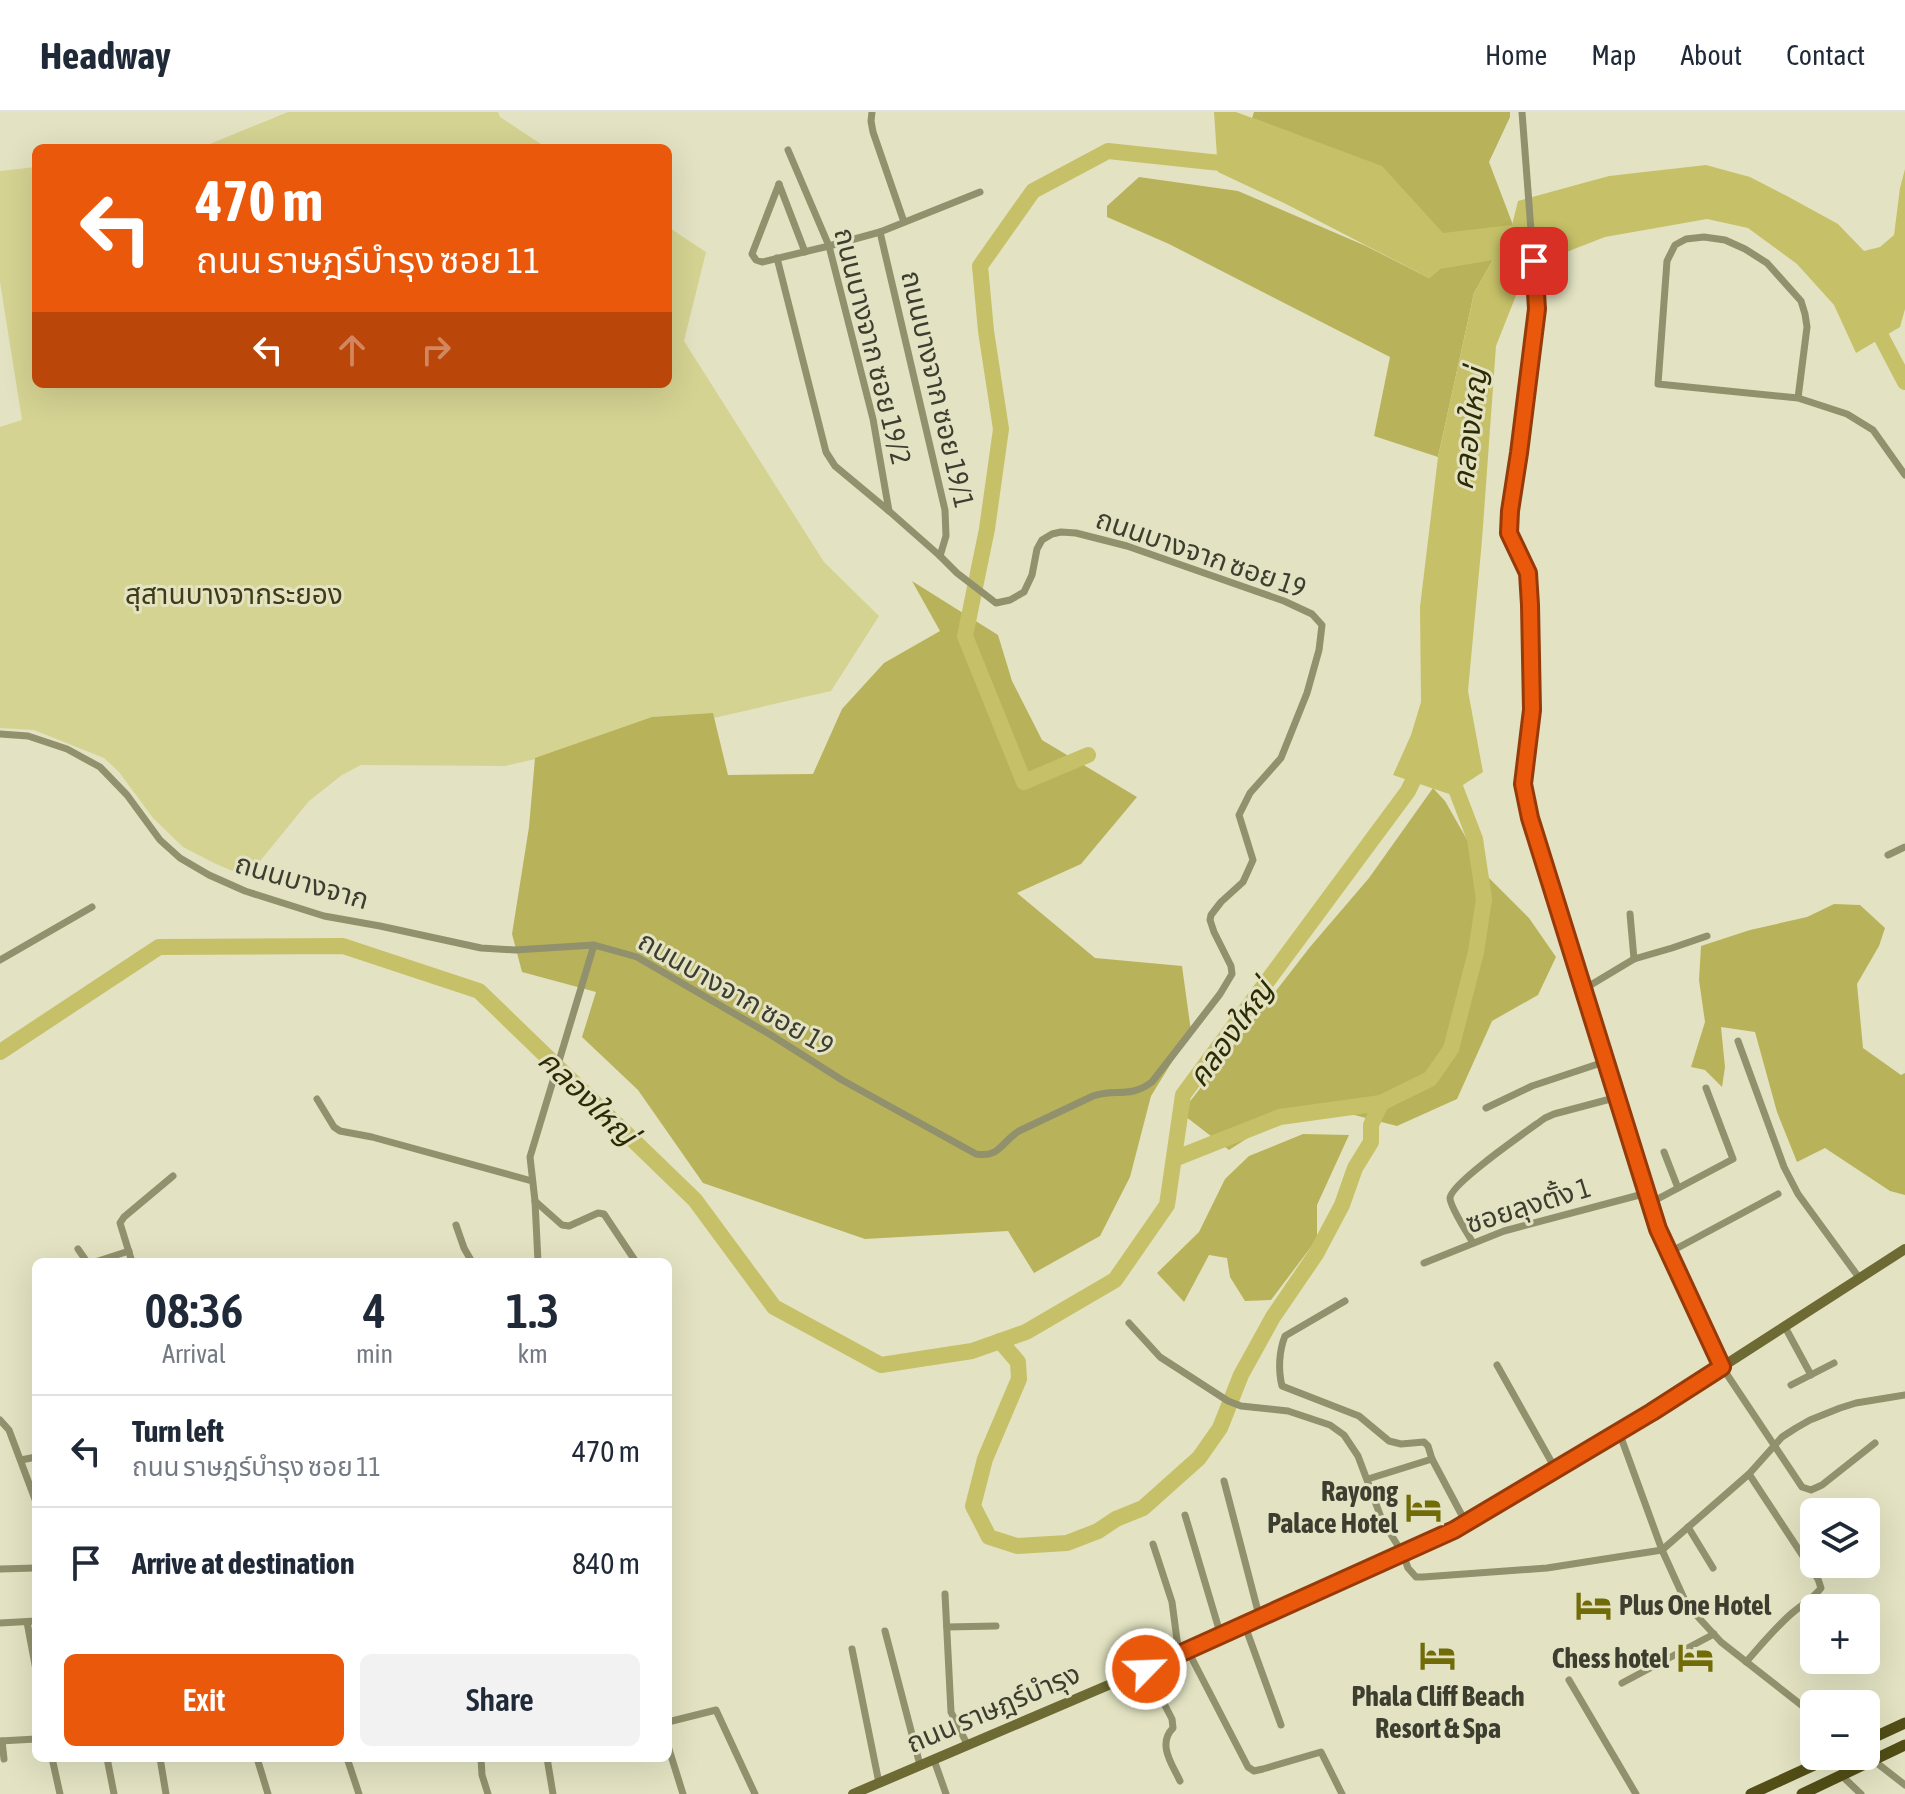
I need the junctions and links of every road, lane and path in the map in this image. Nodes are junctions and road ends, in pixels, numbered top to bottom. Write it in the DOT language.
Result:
graph roads {
  1 [pos="872,112"];
  2 [pos="1522,112"];
  3 [pos="788,150"];
  4 [pos="980,192"];
  5 [pos="904,222"];
  6 [pos="880,232"];
  7 [pos="829,246"];
  8 [pos="805,252"];
  9 [pos="777,258"];
  10 [pos="1798,398"];
  11 [pos="1905,475"];
  12 [pos="889,511"];
  13 [pos="940,556"];
  14 [pos="0,734"];
  15 [pos="1904,849"];
  16 [pos="1888,855"];
  17 [pos="92,907"];
  18 [pos="1630,914"];
  19 [pos="1707,936"];
  20 [pos="594,945"];
  21 [pos="1634,959"];
  22 [pos="0,960"];
  23 [pos="1584,989"];
  24 [pos="1738,1041"];
  25 [pos="1607,1061"];
  26 [pos="1706,1088"];
  27 [pos="1618,1097"];
  28 [pos="317,1099"];
  29 [pos="1486,1108"];
  30 [pos="1664,1152"];
  31 [pos="173,1176"];
  32 [pos="532,1181"];
  33 [pos="1678,1188"];
  34 [pos="1647,1193"];
  35 [pos="1778,1194"];
  36 [pos="535,1201"];
  37 [pos="1650,1203"];
  38 [pos="456,1225"];
  39 [pos="1473,1243"];
  40 [pos="78,1249"];
  41 [pos="1905,1249"];
  42 [pos="129,1251"];
  43 [pos="1670,1252"];
  44 [pos="84,1258"];
  45 [pos="107,1258"];
  46 [pos="131,1258"];
  47 [pos="470,1258"];
  48 [pos="538,1258"];
  49 [pos="633,1258"];
  50 [pos="1424,1263"];
  51 [pos="1860,1279"];
  52 [pos="1345,1301"];
  53 [pos="1129,1323"];
  54 [pos="1785,1327"];
  55 [pos="1834,1363"];
  56 [pos="1497,1365"];
  57 [pos="1722,1367"];
  58 [pos="1811,1375"];
  59 [pos="1791,1385"];
  60 [pos="1905,1395"];
  61 [pos="0,1420"];
  62 [pos="1619,1432"];
  63 [pos="1875,1443"];
  64 [pos="1775,1445"];
  65 [pos="32,1458"];
  66 [pos="1432,1459"];
  67 [pos="21,1460"];
  68 [pos="1556,1470"];
  69 [pos="1749,1474"];
  70 [pos="1368,1479"];
  71 [pos="1224,1481"];
  72 [pos="32,1491"];
  73 [pos="1185,1515"];
  74 [pos="1466,1523"];
  75 [pos="1688,1527"];
  76 [pos="1153,1544"];
  77 [pos="1662,1550"];
  78 [pos="1403,1554"];
  79 [pos="32,1568"];
  80 [pos="1713,1568"];
  81 [pos="0,1569"];
  82 [pos="945,1594"];
  83 [pos="1260,1619"];
  84 [pos="32,1622"];
  85 [pos="0,1623"];
  86 [pos="996,1626"];
  87 [pos="1245,1626"];
  88 [pos="947,1627"];
  89 [pos="885,1631"];
  90 [pos="1714,1634"];
  91 [pos="1221,1636"];
  92 [pos="852,1649"];
  93 [pos="1184,1653"];
  94 [pos="1746,1662"];
  95 [pos="1146,1669"];
  96 [pos="1569,1680"];
  97 [pos="1622,1683"];
  98 [pos="1800,1704"];
  99 [pos="672,1721"];
  100 [pos="1905,1723"];
  101 [pos="1281,1725"];
  102 [pos="1880,1735"];
  103 [pos="32,1739"];
  104 [pos="1,1741"];
  105 [pos="1905,1745"];
  106 [pos="968,1746"];
  107 [pos="1880,1757"];
  108 [pos="4,1759"];
  109 [pos="672,1759"];
  110 [pos="934,1760"];
  111 [pos="53,1762"];
  112 [pos="108,1762"];
  113 [pos="161,1762"];
  114 [pos="258,1762"];
  115 [pos="348,1762"];
  116 [pos="481,1762"];
  117 [pos="548,1762"];
  118 [pos="920,1765"];
  119 [pos="1880,1765"];
  120 [pos="1803,1770"];
  121 [pos="1852,1770"];
  122 [pos="1841,1775"];
  123 [pos="1180,1781"];
  124 [pos="879,1783"];
  125 [pos="1905,1785"];
  126 [pos="60,1794"];
  127 [pos="114,1794"];
  128 [pos="166,1794"];
  129 [pos="268,1794"];
  130 [pos="359,1794"];
  131 [pos="488,1794"];
  132 [pos="553,1794"];
  133 [pos="683,1794"];
  134 [pos="755,1794"];
  135 [pos="853,1794"];
  136 [pos="946,1794"];
  137 [pos="1342,1794"];
  138 [pos="1636,1794"];
  139 [pos="1751,1794"];
  140 [pos="1802,1794"];
  141 [pos="1861,1794"];
  1 -- 5 [label="street"];
  2 -- 23 [label="street"];
  3 -- 7 [label="street, ถนนบางจาก ซอย 19/2"];
  4 -- 5 [label="street"];
  5 -- 6 [label="street"];
  6 -- 7 [label="street"];
  6 -- 13 [label="street, ถนนบางจาก ซอย 19/1"];
  7 -- 8 [label="street"];
  7 -- 12 [label="street, ถนนบางจาก ซอย 19/2"];
  8 -- 9 [label="street"];
  8 -- 9 [label="street"];
  9 -- 12 [label="street, ถนนบางจาก ซอย 19"];
  10 -- 10 [label="street"];
  10 -- 11 [label="street"];
  12 -- 13 [label="street, ถนนบางจาก ซอย 19"];
  13 -- 20 [label="street, ถนนบางจาก ซอย 19"];
  14 -- 20 [label="street, ถนนบางจาก"];
  15 -- 16 [label="street"];
  17 -- 22 [label="street"];
  18 -- 21 [label="street"];
  19 -- 21 [label="street"];
  20 -- 32 [label="street"];
  21 -- 23 [label="street"];
  23 -- 25 [label="street"];
  24 -- 51 [label="street"];
  25 -- 27 [label="street"];
  25 -- 29 [label="street"];
  26 -- 33 [label="street"];
  27 -- 34 [label="street"];
  27 -- 39 [label="street"];
  28 -- 32 [label="street"];
  30 -- 33 [label="street"];
  31 -- 42 [label="street"];
  32 -- 36 [label="street"];
  33 -- 37 [label="street"];
  34 -- 37 [label="street"];
  34 -- 39 [label="street, ซอยลุงตั้ง 1"];
  35 -- 43 [label="street"];
  36 -- 48 [label="street"];
  36 -- 49 [label="street"];
  37 -- 43 [label="street"];
  38 -- 47 [label="street"];
  39 -- 50 [label="street, ซอยลุงตั้ง 1"];
  40 -- 44 [label="street"];
  41 -- 51 [label="street, ถนน ราษฎร์บำรุง"];
  42 -- 45 [label="street"];
  42 -- 46 [label="street"];
  43 -- 57 [label="street"];
  51 -- 54 [label="street, ถนน ราษฎร์บำรุง"];
  52 -- 66 [label="street"];
  53 -- 70 [label="street"];
  54 -- 57 [label="street, ถนน ราษฎร์บำรุง"];
  54 -- 58 [label="street"];
  55 -- 58 [label="street"];
  56 -- 68 [label="street"];
  57 -- 62 [label="street, ถนน ราษฎร์บำรุง"];
  57 -- 64 [label="street"];
  58 -- 59 [label="street"];
  60 -- 64 [label="street"];
  61 -- 67 [label="street"];
  62 -- 68 [label="street, ถนน ราษฎร์บำรุง"];
  62 -- 77 [label="street"];
  63 -- 64 [label="street"];
  64 -- 69 [label="street"];
  65 -- 67 [label="street"];
  66 -- 70 [label="street"];
  66 -- 74 [label="street"];
  67 -- 72 [label="street"];
  68 -- 74 [label="street, ถนน ราษฎร์บำรุง"];
  69 -- 75 [label="street"];
  69 -- 94 [label="street"];
  70 -- 78 [label="street"];
  71 -- 83 [label="street"];
  73 -- 91 [label="street"];
  74 -- 78 [label="street, ถนน ราษฎร์บำรุง"];
  75 -- 77 [label="street"];
  75 -- 80 [label="street"];
  76 -- 93 [label="street"];
  77 -- 78 [label="street"];
  77 -- 90 [label="street"];
  78 -- 83 [label="street, ถนน ราษฎร์บำรุง"];
  79 -- 81 [label="street"];
  82 -- 88 [label="street"];
  83 -- 87 [label="street, ถนน ราษฎร์บำรุง"];
  84 -- 85 [label="street"];
  86 -- 88 [label="street"];
  87 -- 91 [label="street, ถนน ราษฎร์บำรุง"];
  87 -- 101 [label="street"];
  88 -- 106 [label="street"];
  89 -- 118 [label="street"];
  90 -- 94 [label="street"];
  90 -- 97 [label="street"];
  91 -- 93 [label="street, ถนน ราษฎร์บำรุง"];
  92 -- 124 [label="street"];
  93 -- 95 [label="street, ถนน ราษฎร์บำรุง"];
  93 -- 137 [label="street"];
  94 -- 98 [label="street"];
  95 -- 106 [label="street, ถนน ราษฎร์บำรุง"];
  95 -- 123 [label="street"];
  96 -- 138 [label="street"];
  99 -- 134 [label="street"];
  100 -- 102 [label="main road"];
  103 -- 104 [label="street"];
  104 -- 108 [label="street"];
  105 -- 107 [label="main road"];
  106 -- 110 [label="street, ถนน ราษฎร์บำรุง"];
  109 -- 133 [label="street"];
  110 -- 118 [label="street, ถนน ราษฎร์บำรุง"];
  110 -- 136 [label="street"];
  111 -- 126 [label="street"];
  112 -- 127 [label="street"];
  113 -- 128 [label="street"];
  114 -- 129 [label="street"];
  115 -- 130 [label="street"];
  116 -- 131 [label="street"];
  117 -- 132 [label="street"];
  118 -- 124 [label="street, ถนน ราษฎร์บำรุง"];
  119 -- 125 [label="street"];
  120 -- 139 [label="main road"];
  121 -- 122 [label="main road"];
  122 -- 140 [label="main road"];
  122 -- 141 [label="street"];
  124 -- 135 [label="street, ถนน ราษฎร์บำรุง"];
}
